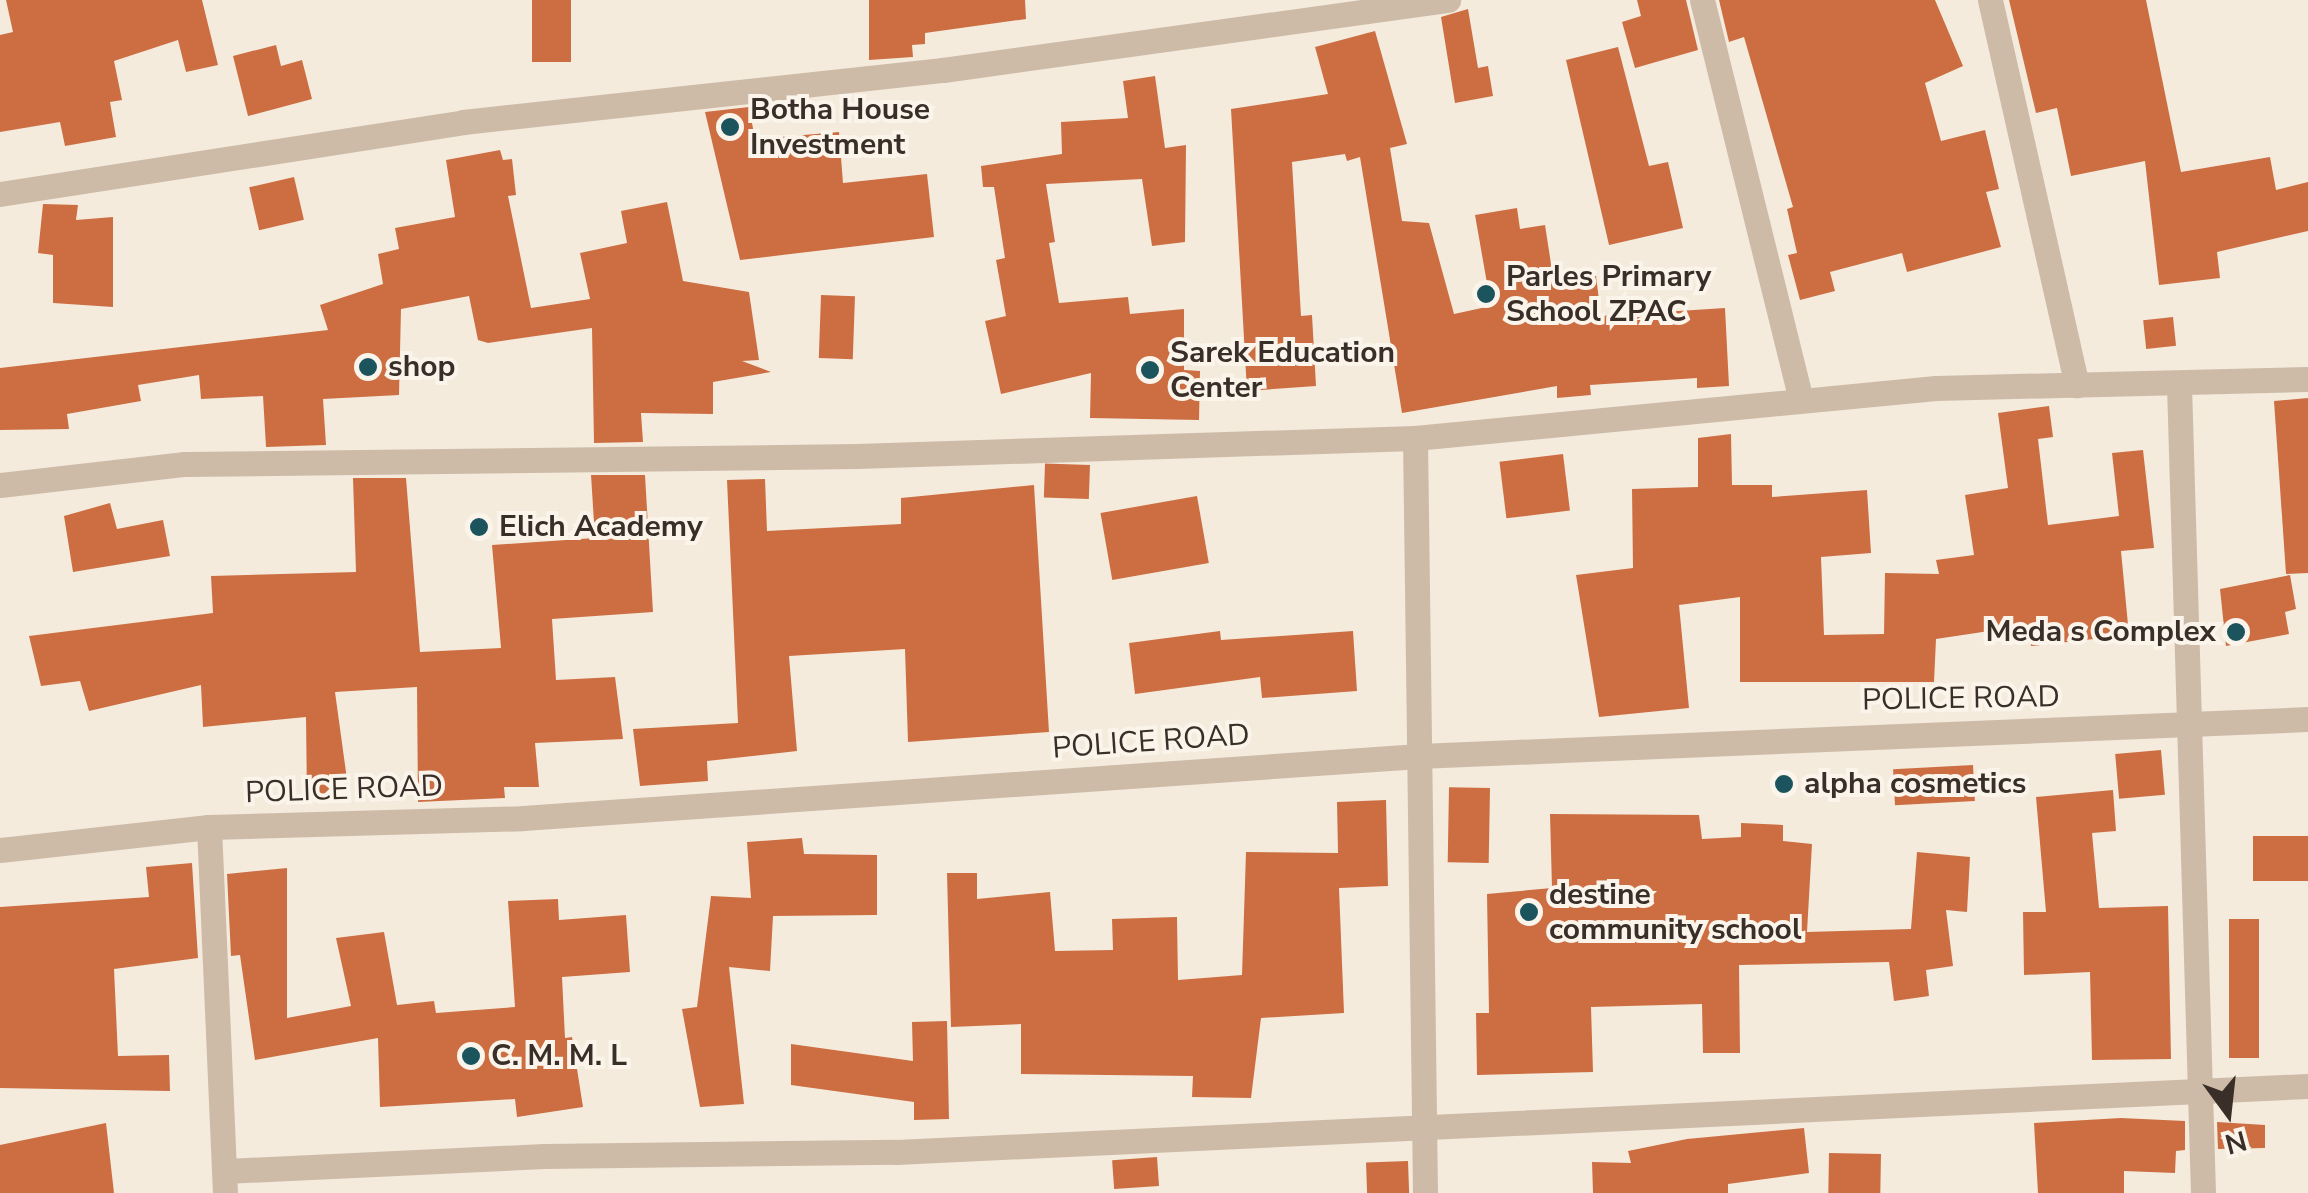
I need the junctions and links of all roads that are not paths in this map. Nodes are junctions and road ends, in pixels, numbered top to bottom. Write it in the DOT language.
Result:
graph roads {
  1 [pos="1448,0"];
  2 [pos="1702,0"];
  3 [pos="1990,0"];
  4 [pos="0,194"];
  5 [pos="2308,378"];
  6 [pos="2076,385"];
  7 [pos="2179,385"];
  8 [pos="1801,400"];
  9 [pos="1415,438"];
  10 [pos="0,485"];
  11 [pos="2308,719"];
  12 [pos="2190,726"];
  13 [pos="1419,756"];
  14 [pos="209,827"];
  15 [pos="0,850"];
  16 [pos="2308,1086"];
  17 [pos="2204,1094"];
  18 [pos="1422,1130"];
  19 [pos="225,1182"];
  20 [pos="1425,1193"];
  21 [pos="2203,1193"];
  1 -- 4 [label="street"];
  2 -- 8 [label="street"];
  3 -- 6 [label="street"];
  5 -- 7 [label="street"];
  6 -- 7 [label="street"];
  6 -- 8 [label="street"];
  7 -- 12 [label="street"];
  8 -- 9 [label="street"];
  9 -- 10 [label="street"];
  9 -- 13 [label="street"];
  11 -- 12 [label="street, POLICE ROAD"];
  12 -- 13 [label="street, POLICE ROAD"];
  12 -- 17 [label="street"];
  13 -- 14 [label="street, POLICE ROAD"];
  13 -- 18 [label="street"];
  14 -- 15 [label="street, POLICE ROAD"];
  14 -- 19 [label="street"];
  16 -- 17 [label="street"];
  17 -- 18 [label="street"];
  17 -- 21 [label="street"];
  18 -- 19 [label="street"];
  18 -- 20 [label="street"];
}
